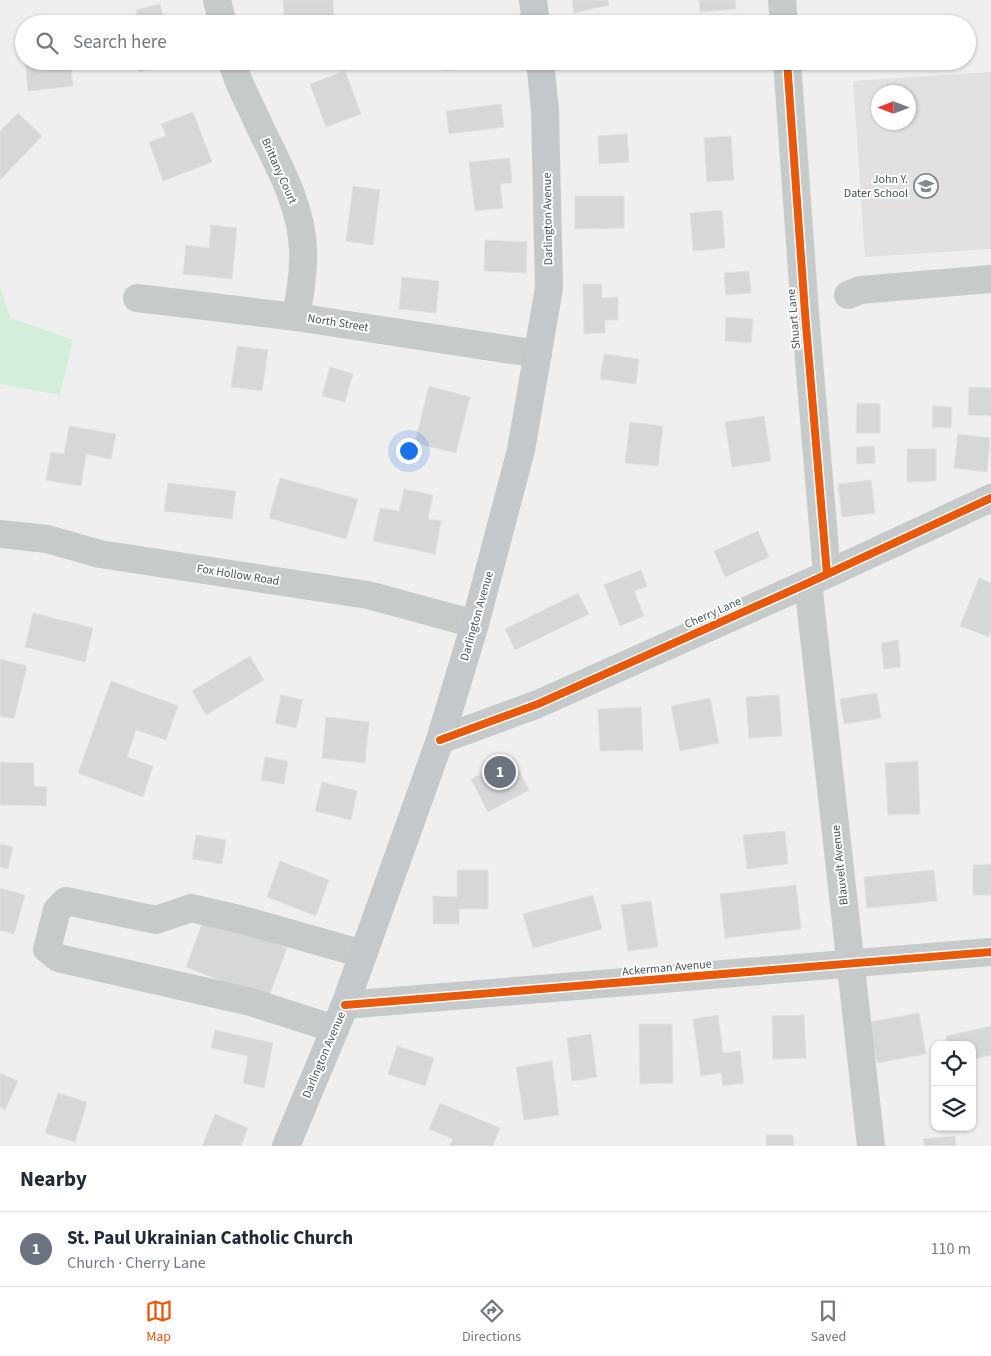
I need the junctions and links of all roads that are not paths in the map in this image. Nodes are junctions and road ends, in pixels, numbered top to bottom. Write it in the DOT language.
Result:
graph roads {
  1 [pos="217,0"];
  2 [pos="534,0"];
  3 [pos="782,0"];
  4 [pos="221,15"];
  5 [pos="535,15"];
  6 [pos="783,15"];
  7 [pos="236,70"];
  8 [pos="541,70"];
  9 [pos="788,70"];
  10 [pos="991,279"];
  11 [pos="848,295"];
  12 [pos="137,298"];
  13 [pos="296,316"];
  14 [pos="538,354"];
  15 [pos="991,498"];
  16 [pos="0,534"];
  17 [pos="818,579"];
  18 [pos="475,624"];
  19 [pos="440,740"];
  20 [pos="991,952"];
  21 [pos="363,954"];
  22 [pos="851,965"];
  23 [pos="340,1017"];
  24 [pos="286,1146"];
  25 [pos="871,1146"];
  1 -- 4 [label="street"];
  2 -- 5 [label="main road"];
  3 -- 6 [label="street"];
  7 -- 13 [label="street, Brittany Court"];
  8 -- 14 [label="main road, Darlington Avenue"];
  9 -- 17 [label="street, Shuart Lane"];
  10 -- 11 [label="street"];
  12 -- 13 [label="street, North Street"];
  13 -- 14 [label="street, North Street"];
  14 -- 18 [label="main road, Darlington Avenue"];
  15 -- 17 [label="street, Cherry Lane"];
  16 -- 18 [label="street, Fox Hollow Road"];
  17 -- 19 [label="street, Cherry Lane"];
  17 -- 22 [label="street, Blauvelt Avenue"];
  18 -- 19 [label="main road, Darlington Avenue"];
  19 -- 21 [label="main road, Darlington Avenue"];
  20 -- 22 [label="street, Ackerman Avenue"];
  21 -- 23 [label="main road, Darlington Avenue"];
  21 -- 23 [label="street"];
  22 -- 23 [label="street, Ackerman Avenue"];
  22 -- 25 [label="street, Blauvelt Avenue"];
  23 -- 24 [label="main road, Darlington Avenue"];
}
